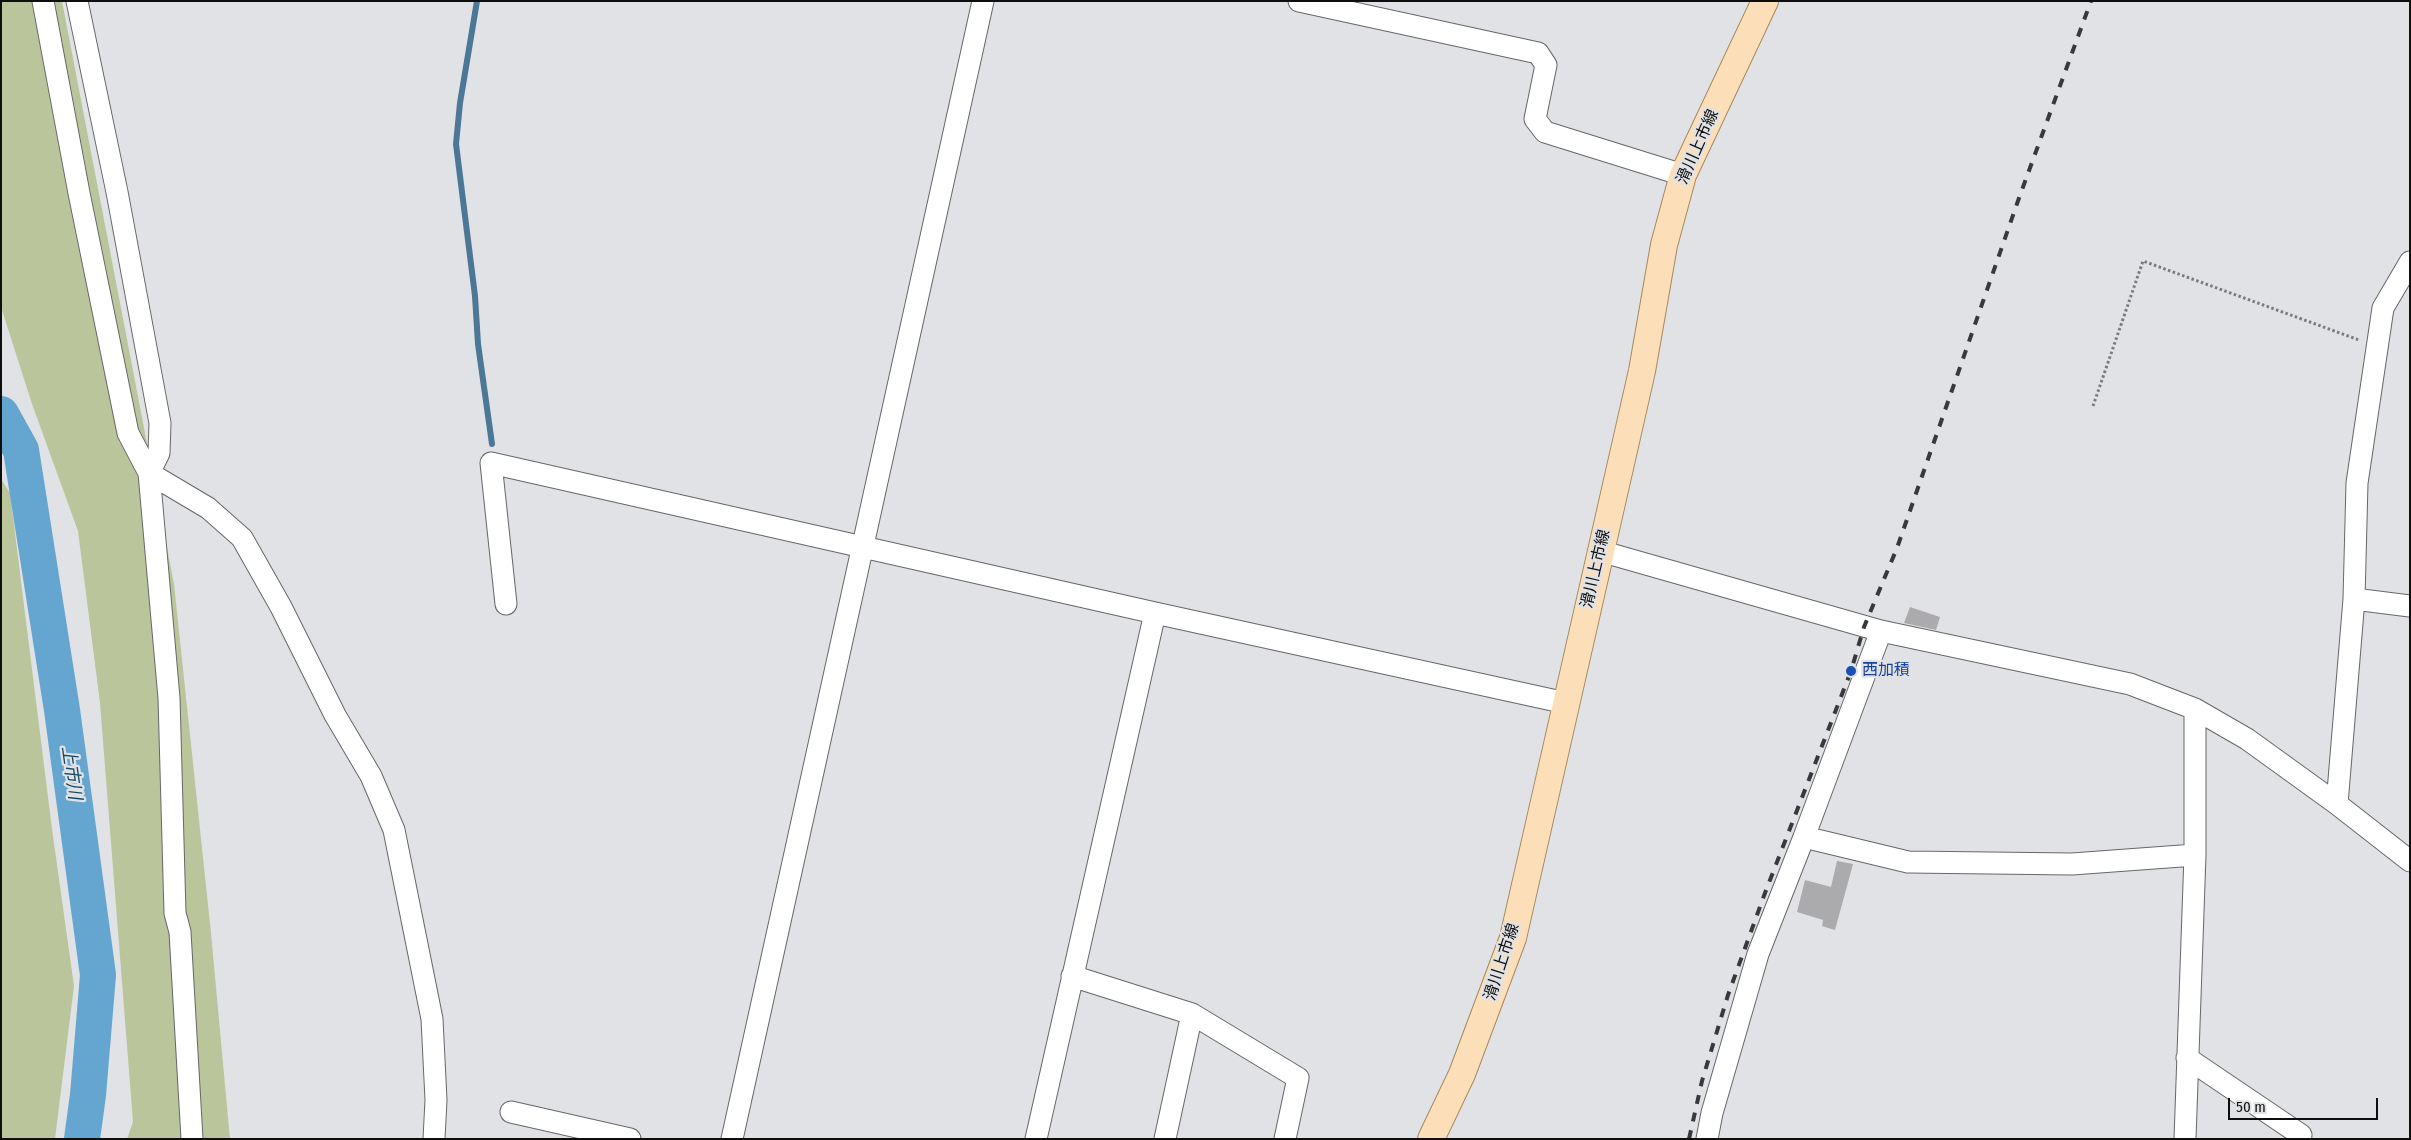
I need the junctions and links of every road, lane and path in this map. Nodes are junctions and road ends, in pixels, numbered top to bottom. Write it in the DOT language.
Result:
graph roads {
  1 [pos="43,1"];
  2 [pos="76,1"];
  3 [pos="983,1"];
  4 [pos="1299,1"];
  5 [pos="1765,1"];
  6 [pos="1684,175"];
  7 [pos="2410,262"];
  8 [pos="2376,346"];
  9 [pos="2093,406"];
  10 [pos="149,472"];
  11 [pos="864,547"];
  12 [pos="1600,551"];
  13 [pos="2354,599"];
  14 [pos="506,604"];
  15 [pos="2410,606"];
  16 [pos="1156,613"];
  17 [pos="1881,631"];
  18 [pos="1566,702"];
  19 [pos="2195,709"];
  20 [pos="2337,804"];
  21 [pos="1804,837"];
  22 [pos="2194,855"];
  23 [pos="2410,862"];
  24 [pos="1072,976"];
  25 [pos="1192,1014"];
  26 [pos="2187,1058"];
  27 [pos="511,1112"];
  28 [pos="2301,1135"];
  29 [pos="192,1139"];
  30 [pos="434,1139"];
  31 [pos="630,1139"];
  32 [pos="732,1139"];
  33 [pos="1036,1139"];
  34 [pos="1165,1139"];
  35 [pos="1285,1139"];
  36 [pos="1431,1139"];
  37 [pos="1707,1139"];
  38 [pos="2185,1139"];
  1 -- 10 [label="street"];
  2 -- 10 [label="street"];
  3 -- 11 [label="street"];
  4 -- 6 [label="street"];
  5 -- 6 [label="main road, 滑川上市線"];
  6 -- 12 [label="main road, 滑川上市線"];
  7 -- 8 [label="street"];
  8 -- 9 [label="path"];
  8 -- 13 [label="street"];
  10 -- 29 [label="street"];
  10 -- 30 [label="street"];
  11 -- 14 [label="street"];
  11 -- 16 [label="street"];
  11 -- 32 [label="street"];
  12 -- 17 [label="street"];
  12 -- 18 [label="main road, 滑川上市線"];
  13 -- 15 [label="street"];
  13 -- 20 [label="street"];
  16 -- 18 [label="street"];
  16 -- 24 [label="street"];
  17 -- 19 [label="street"];
  17 -- 21 [label="street"];
  18 -- 36 [label="main road, 滑川上市線"];
  19 -- 20 [label="street"];
  19 -- 22 [label="street"];
  20 -- 23 [label="street"];
  21 -- 22 [label="street"];
  21 -- 37 [label="street"];
  22 -- 26 [label="street"];
  24 -- 25 [label="street"];
  24 -- 33 [label="street"];
  25 -- 34 [label="street"];
  25 -- 35 [label="street"];
  26 -- 28 [label="street"];
  26 -- 38 [label="street"];
  27 -- 31 [label="street"];
}
